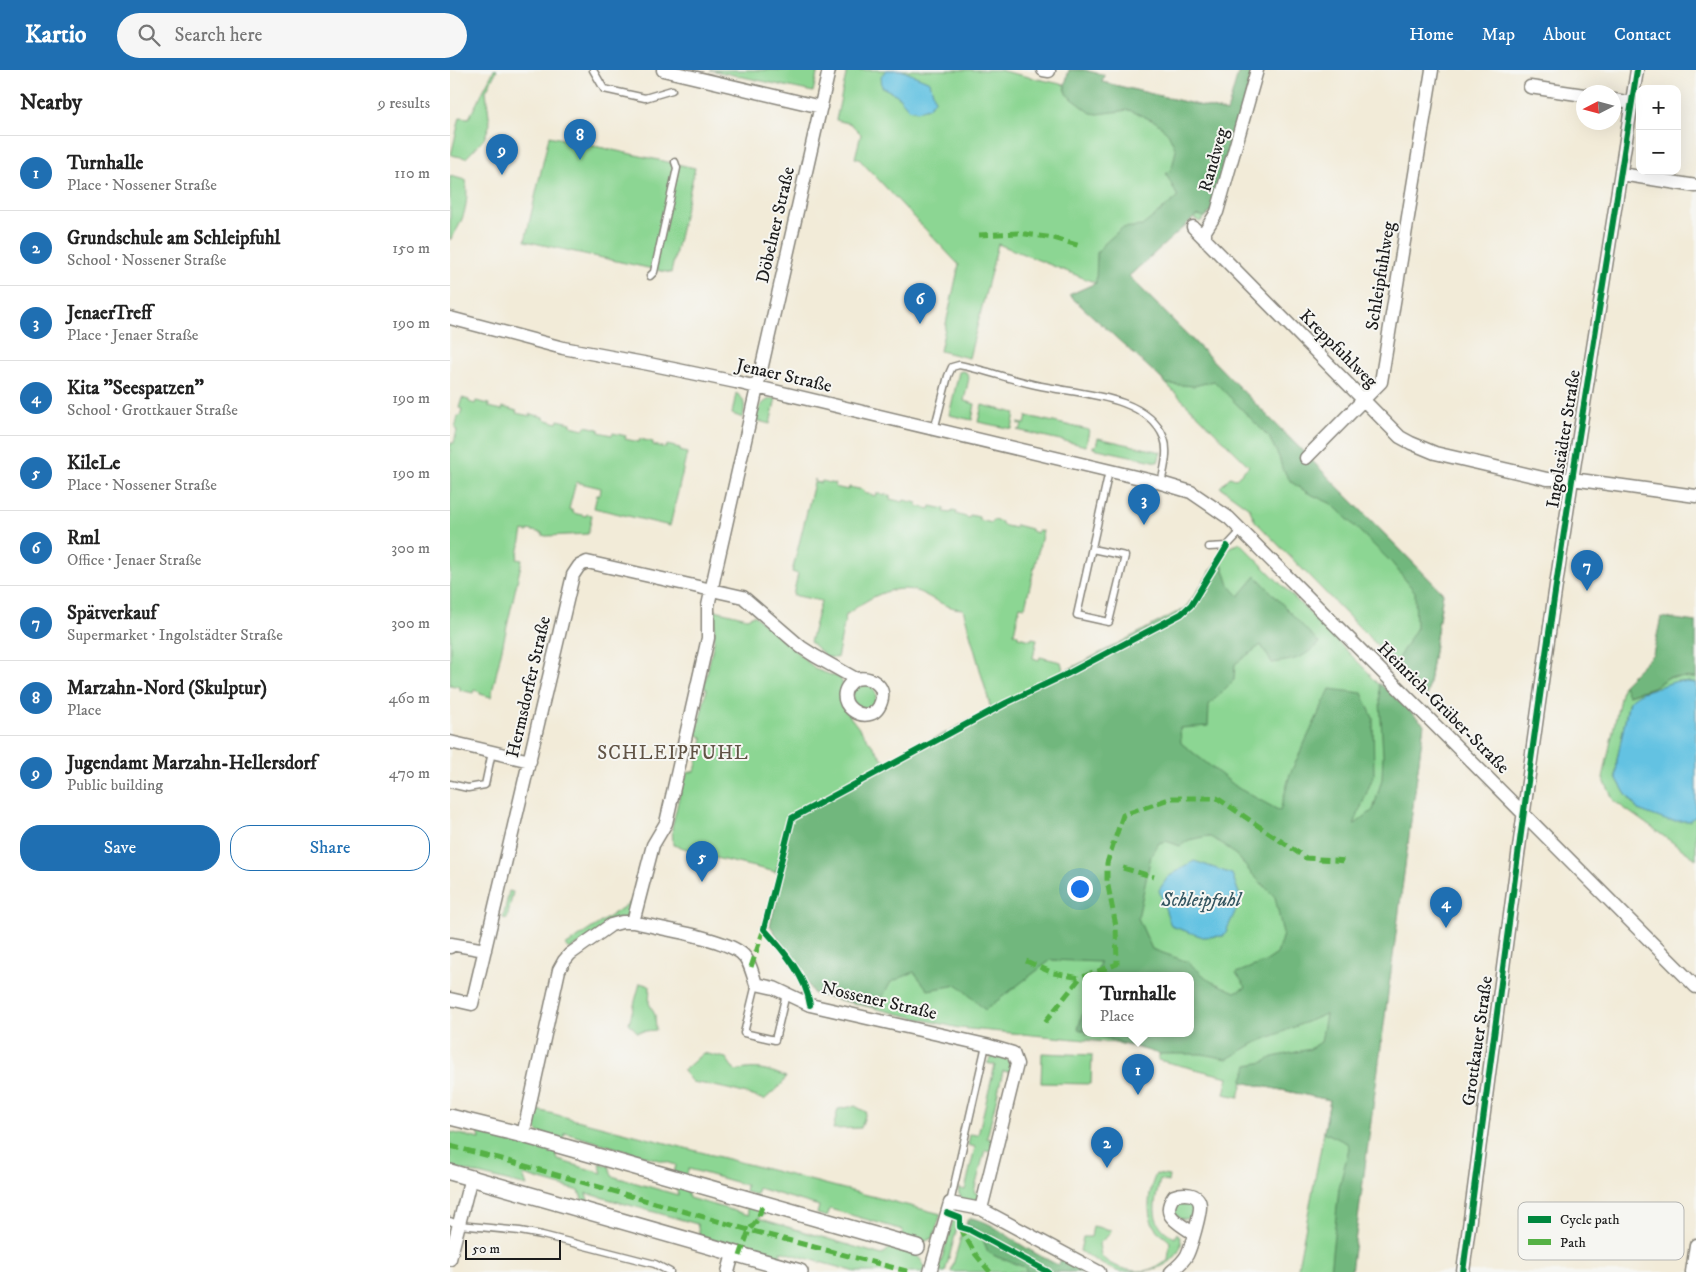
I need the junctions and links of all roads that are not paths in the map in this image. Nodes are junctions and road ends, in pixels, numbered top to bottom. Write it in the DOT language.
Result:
graph roads {
  1 [pos="593,70"];
  2 [pos="663,70"];
  3 [pos="829,70"];
  4 [pos="1043,70"];
  5 [pos="1049,70"];
  6 [pos="1257,70"];
  7 [pos="1432,70"];
  8 [pos="1637,70"];
  9 [pos="1530,87"];
  10 [pos="672,90"];
  11 [pos="1576,94"];
  12 [pos="1621,101"];
  13 [pos="1632,103"];
  14 [pos="821,107"];
  15 [pos="675,162"];
  16 [pos="1621,174"];
  17 [pos="1696,186"];
  18 [pos="1193,227"];
  19 [pos="1205,240"];
  20 [pos="650,276"];
  21 [pos="450,318"];
  22 [pos="756,387"];
  23 [pos="1364,399"];
  24 [pos="934,430"];
  25 [pos="1306,458"];
  26 [pos="1109,471"];
  27 [pos="1572,479"];
  28 [pos="1161,483"];
  29 [pos="1696,496"];
  30 [pos="1229,518"];
  31 [pos="1241,531"];
  32 [pos="1209,548"];
  33 [pos="1092,549"];
  34 [pos="711,589"];
  35 [pos="856,679"];
  36 [pos="450,742"];
  37 [pos="492,752"];
  38 [pos="530,761"];
  39 [pos="450,784"];
  40 [pos="1523,813"];
  41 [pos="633,922"];
  42 [pos="450,947"];
  43 [pos="485,950"];
  44 [pos="756,984"];
  45 [pos="1696,987"];
  46 [pos="786,994"];
  47 [pos="450,999"];
  48 [pos="986,1045"];
  49 [pos="450,1117"];
  50 [pos="523,1135"];
  51 [pos="450,1172"];
  52 [pos="471,1177"];
  53 [pos="950,1203"];
  54 [pos="981,1209"];
  55 [pos="454,1224"];
  56 [pos="1194,1234"];
  57 [pos="1696,1245"];
  58 [pos="917,1247"];
  59 [pos="935,1252"];
  60 [pos="733,1254"];
  61 [pos="450,1259"];
  62 [pos="670,1272"];
  63 [pos="728,1272"];
  64 [pos="800,1272"];
  65 [pos="930,1272"];
  66 [pos="1099,1272"];
  67 [pos="1171,1272"];
  68 [pos="1463,1272"];
  69 [pos="1692,1272"];
  1 -- 10 [label="lane"];
  2 -- 14 [label="street"];
  3 -- 14 [label="street, Döbelner Straße"];
  4 -- 5 [label="street"];
  6 -- 19 [label="street, Randweg"];
  7 -- 23 [label="street, Schleipfuhlweg"];
  8 -- 13 [label="street, Ingolstädter Straße"];
  9 -- 11 [label="street"];
  12 -- 13 [label="street"];
  13 -- 16 [label="street, Ingolstädter Straße"];
  14 -- 22 [label="street, Döbelner Straße"];
  15 -- 20 [label="lane"];
  16 -- 17 [label="street"];
  16 -- 27 [label="street, Ingolstädter Straße"];
  18 -- 19 [label="street"];
  19 -- 23 [label="street, Kreppfuhlweg"];
  21 -- 22 [label="street, Jenaer Straße"];
  22 -- 24 [label="street, Jenaer Straße"];
  22 -- 34 [label="street"];
  23 -- 25 [label="street, Schleipfuhlweg"];
  23 -- 27 [label="street, Kreppfuhlweg"];
  24 -- 26 [label="street, Jenaer Straße"];
  24 -- 28 [label="lane"];
  26 -- 28 [label="street, Jenaer Straße"];
  26 -- 33 [label="lane"];
  27 -- 29 [label="street, Kreppfuhlweg"];
  27 -- 40 [label="street, Ingolstädter Straße"];
  28 -- 30 [label="street, Jenaer Straße"];
  30 -- 31 [label="street, Heinrich-Grüber-Straße"];
  31 -- 32 [label="lane"];
  31 -- 40 [label="street, Heinrich-Grüber-Straße"];
  33 -- 33 [label="lane"];
  34 -- 35 [label="street, Hermsdorfer Straße"];
  34 -- 38 [label="street, Hermsdorfer Straße"];
  34 -- 41 [label="street"];
  36 -- 37 [label="street"];
  37 -- 38 [label="street"];
  37 -- 39 [label="lane"];
  38 -- 43 [label="street, Hermsdorfer Straße"];
  40 -- 45 [label="street, Heinrich-Grüber-Straße"];
  40 -- 68 [label="street, Grottkauer Straße"];
  41 -- 44 [label="street"];
  41 -- 50 [label="street"];
  42 -- 43 [label="street"];
  43 -- 47 [label="street, Hermsdorfer Straße"];
  44 -- 46 [label="street, Nossener Straße"];
  44 -- 46 [label="lane"];
  46 -- 48 [label="street, Nossener Straße"];
  48 -- 53 [label="lane"];
  48 -- 54 [label="street, Nossener Straße"];
  49 -- 50 [label="street"];
  50 -- 58 [label="street"];
  51 -- 52 [label="street"];
  52 -- 55 [label="street"];
  52 -- 60 [label="street"];
  53 -- 54 [label="street"];
  53 -- 59 [label="street"];
  54 -- 66 [label="street"];
  55 -- 61 [label="street"];
  55 -- 62 [label="lane"];
  56 -- 67 [label="street"];
  57 -- 69 [label="street"];
  58 -- 59 [label="street"];
  59 -- 65 [label="street"];
  60 -- 63 [label="street"];
  60 -- 64 [label="street"];
}
